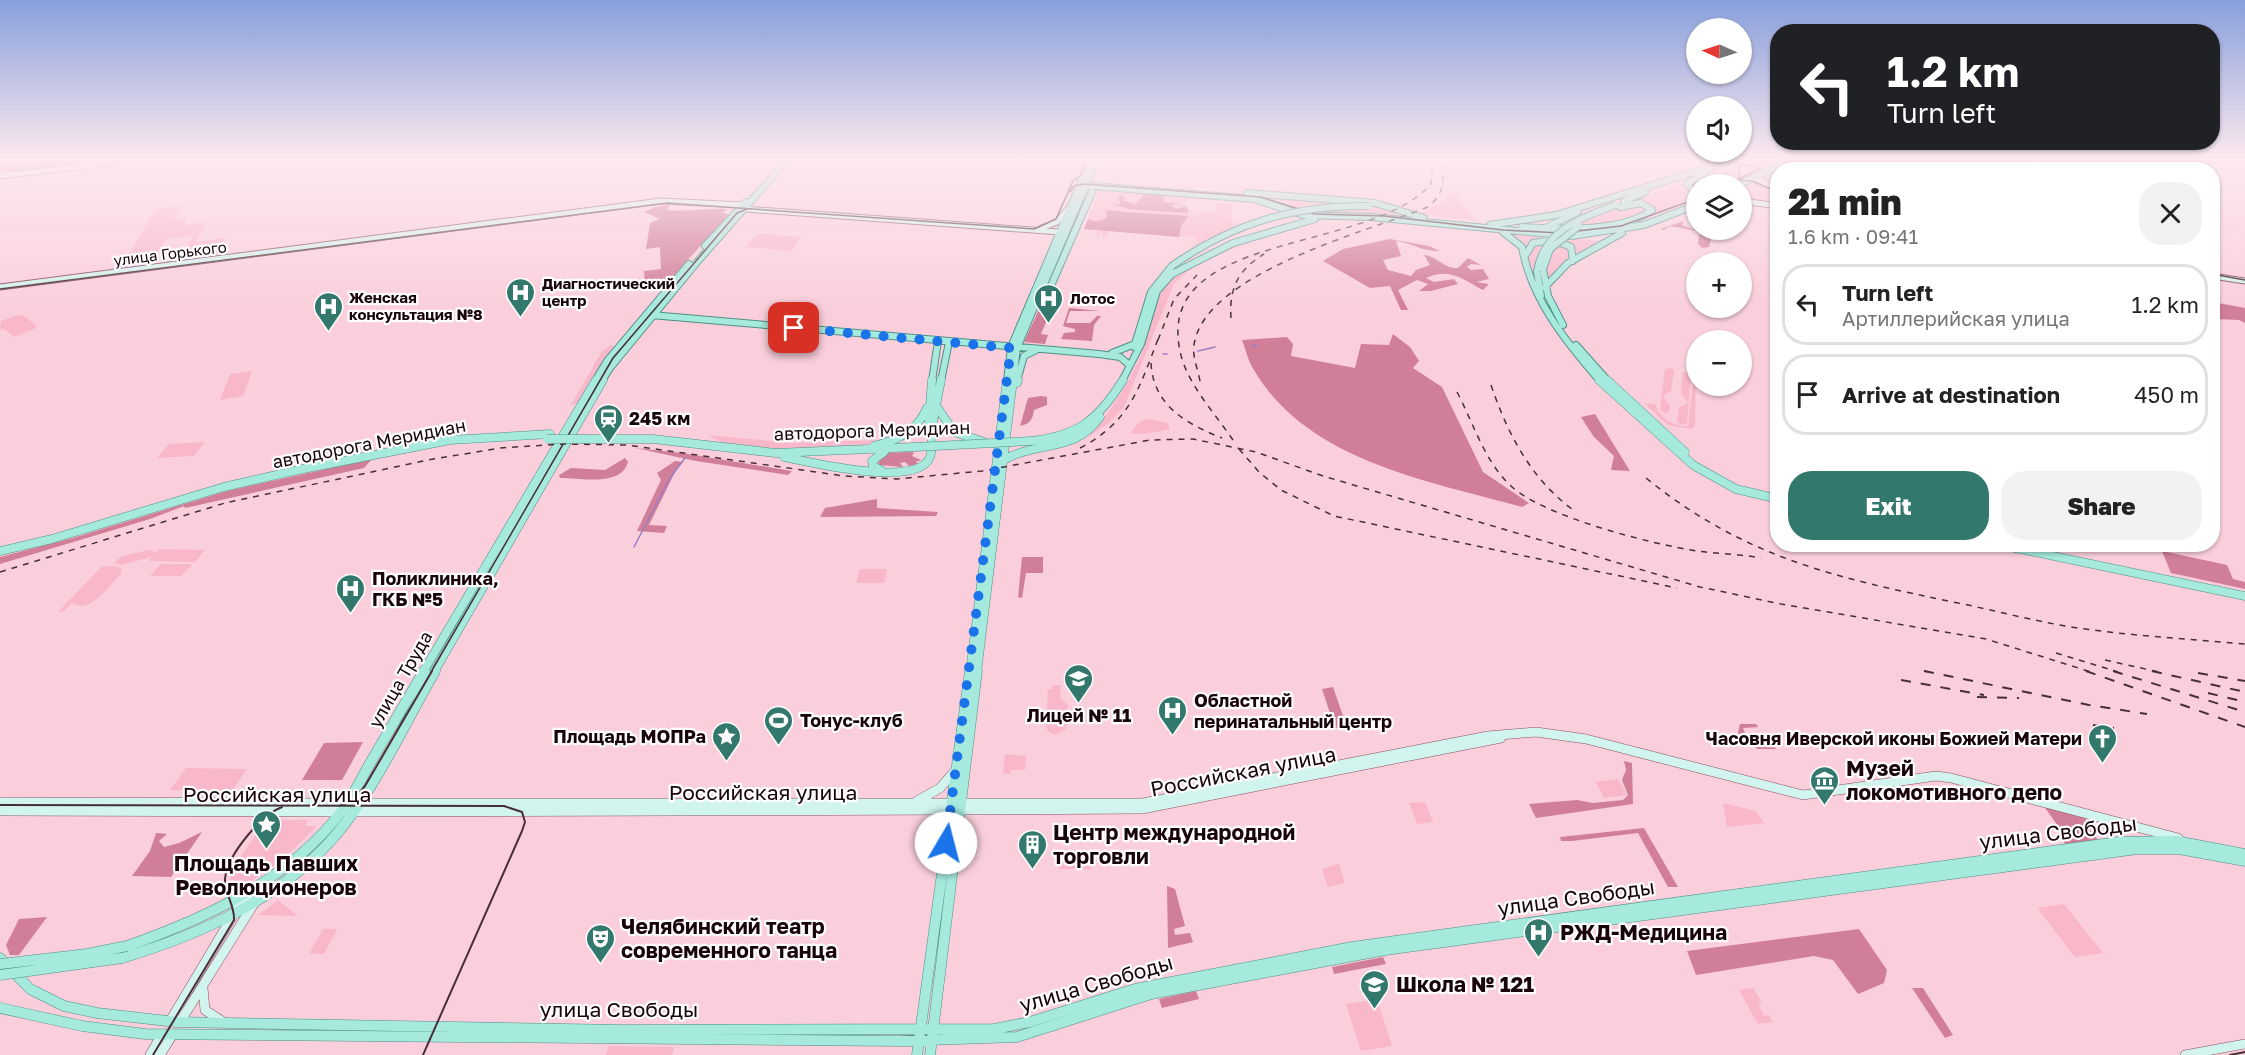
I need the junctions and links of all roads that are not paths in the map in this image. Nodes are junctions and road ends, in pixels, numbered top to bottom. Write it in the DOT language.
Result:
graph roads {
  1 [pos="616,208"];
  2 [pos="742,208"];
  3 [pos="758,208"];
  4 [pos="761,208"];
  5 [pos="1068,208"];
  6 [pos="1069,208"];
  7 [pos="1075,208"];
  8 [pos="1085,208"];
  9 [pos="1284,208"];
  10 [pos="1305,208"];
  11 [pos="1381,208"];
  12 [pos="1385,208"];
  13 [pos="1391,208"];
  14 [pos="1578,208"];
  15 [pos="1591,208"];
  16 [pos="1614,208"];
  17 [pos="1651,208"];
  18 [pos="1686,209"];
  19 [pos="1398,210"];
  20 [pos="1585,210"];
  21 [pos="1358,217"];
  22 [pos="1429,220"];
  23 [pos="1512,223"];
  24 [pos="1644,225"];
  25 [pos="1489,227"];
  26 [pos="1042,228"];
  27 [pos="1544,228"];
  28 [pos="1030,231"];
  29 [pos="1062,232"];
  30 [pos="1557,235"];
  31 [pos="1605,241"];
  32 [pos="1053,248"];
  33 [pos="1524,258"];
  34 [pos="1573,261"];
  35 [pos="1540,270"];
  36 [pos="2220,276"];
  37 [pos="2245,280"];
  38 [pos="1545,287"];
  39 [pos="0,289"];
  40 [pos="1035,303"];
  41 [pos="1550,313"];
  42 [pos="649,315"];
  43 [pos="938,341"];
  44 [pos="949,342"];
  45 [pos="1135,344"];
  46 [pos="1014,348"];
  47 [pos="1042,349"];
  48 [pos="1099,354"];
  49 [pos="936,363"];
  50 [pos="946,363"];
  51 [pos="1127,363"];
  52 [pos="1012,396"];
  53 [pos="933,402"];
  54 [pos="1106,407"];
  55 [pos="584,436"];
  56 [pos="567,437"];
  57 [pos="1031,440"];
  58 [pos="984,442"];
  59 [pos="915,446"];
  60 [pos="855,448"];
  61 [pos="741,451"];
  62 [pos="1002,461"];
  63 [pos="1770,494"];
  64 [pos="1770,495"];
  65 [pos="993,512"];
  66 [pos="2036,552"];
  67 [pos="2049,552"];
  68 [pos="0,553"];
  69 [pos="2245,594"];
  70 [pos="452,624"];
  71 [pos="462,625"];
  72 [pos="401,710"];
  73 [pos="413,710"];
  74 [pos="957,767"];
  75 [pos="0,802"];
  76 [pos="912,803"];
  77 [pos="957,806"];
  78 [pos="344,807"];
  79 [pos="357,807"];
  80 [pos="742,807"];
  81 [pos="0,811"];
  82 [pos="2127,825"];
  83 [pos="2142,840"];
  84 [pos="2210,847"];
  85 [pos="2245,854"];
  86 [pos="2245,861"];
  87 [pos="1862,881"];
  88 [pos="255,895"];
  89 [pos="236,912"];
  90 [pos="0,958"];
  91 [pos="0,964"];
  92 [pos="0,975"];
  93 [pos="204,984"];
  94 [pos="0,1008"];
  95 [pos="175,1022"];
  96 [pos="224,1022"];
  97 [pos="433,1031"];
  98 [pos="933,1033"];
  99 [pos="168,1034"];
  100 [pos="920,1034"];
  101 [pos="2245,1044"];
  102 [pos="150,1055"];
  103 [pos="160,1055"];
  104 [pos="917,1055"];
  105 [pos="930,1055"];
  106 [pos="2185,1055"];
  1 -- 39 [label="main road, улица Горького"];
  2 -- 42 [label="main road"];
  3 -- 28 [label="main road, улица Горького"];
  4 -- 26 [label="main road, улица Горького"];
  5 -- 26 [label="main road"];
  6 -- 29 [label="main road"];
  7 -- 29 [label="main road"];
  8 -- 40 [label="main road"];
  9 -- 21 [label="main road"];
  10 -- 45 [label="main road, автодорога Меридиан, bridge"];
  11 -- 22 [label="main road, автодорога Меридиан"];
  12 -- 19 [label="main road"];
  13 -- 19 [label="main road"];
  14 -- 23 [label="main road"];
  15 -- 20 [label="main road"];
  16 -- 35 [label="main road, bridge"];
  17 -- 27 [label="main road"];
  18 -- 24 [label="main road"];
  19 -- 22 [label="main road"];
  20 -- 23 [label="main road"];
  20 -- 27 [label="main road"];
  21 -- 25 [label="main road"];
  21 -- 54 [label="main road, автодорога Меридиан"];
  22 -- 25 [label="main road"];
  23 -- 25 [label="main road"];
  24 -- 30 [label="main road"];
  24 -- 31 [label="main road"];
  25 -- 27 [label="main road"];
  25 -- 30 [label="main road"];
  25 -- 33 [label="main road"];
  26 -- 29 [label="main road, улица Горького"];
  28 -- 29 [label="main road, улица Горького"];
  28 -- 32 [label="main road"];
  29 -- 32 [label="main road"];
  29 -- 40 [label="main road"];
  30 -- 31 [label="main road"];
  31 -- 34 [label="main road"];
  32 -- 46 [label="main road"];
  33 -- 34 [label="main road"];
  33 -- 41 [label="main road"];
  34 -- 38 [label="main road"];
  35 -- 38 [label="main road"];
  35 -- 41 [label="main road"];
  36 -- 37 [label="main road"];
  38 -- 63 [label="main road"];
  40 -- 46 [label="main road"];
  41 -- 64 [label="main road"];
  42 -- 43 [label="main road"];
  42 -- 56 [label="main road"];
  43 -- 44 [label="main road"];
  43 -- 49 [label="main road"];
  44 -- 46 [label="main road"];
  44 -- 50 [label="main road"];
  45 -- 48 [label="main road"];
  45 -- 51 [label="main road, автодорога Меридиан"];
  46 -- 47 [label="main road"];
  46 -- 52 [label="main road"];
  46 -- 65 [label="main road"];
  47 -- 48 [label="main road"];
  47 -- 52 [label="main road"];
  48 -- 51 [label="main road"];
  49 -- 50 [label="main road"];
  49 -- 53 [label="main road"];
  50 -- 53 [label="main road"];
  51 -- 57 [label="main road, автодорога Меридиан"];
  52 -- 62 [label="main road"];
  53 -- 58 [label="main road"];
  53 -- 59 [label="main road"];
  53 -- 60 [label="main road"];
  53 -- 61 [label="main road"];
  54 -- 57 [label="main road, автодорога Меридиан"];
  54 -- 62 [label="main road"];
  55 -- 60 [label="main road, автодорога Меридиан"];
  55 -- 61 [label="main road, автодорога Меридиан"];
  55 -- 68 [label="main road, автодорога Меридиан, bridge"];
  56 -- 70 [label="main road, улица Труда"];
  56 -- 71 [label="main road, улица Труда"];
  57 -- 58 [label="main road, автодорога Меридиан, bridge"];
  57 -- 59 [label="main road, автодорога Меридиан, bridge"];
  58 -- 59 [label="main road, автодорога Меридиан, bridge"];
  59 -- 60 [label="main road, автодорога Меридиан"];
  59 -- 61 [label="main road, автодорога Меридиан"];
  62 -- 65 [label="main road"];
  65 -- 74 [label="main road"];
  65 -- 77 [label="main road"];
  66 -- 69 [label="main road"];
  67 -- 69 [label="main road"];
  70 -- 71 [label="main road"];
  70 -- 72 [label="main road, улица Труда"];
  71 -- 73 [label="main road, улица Труда"];
  72 -- 73 [label="main road"];
  72 -- 78 [label="main road, улица Труда"];
  73 -- 79 [label="main road, улица Труда"];
  74 -- 76 [label="main road"];
  74 -- 77 [label="main road"];
  75 -- 78 [label="main road, Российская улица"];
  76 -- 77 [label="main road, Российская улица"];
  76 -- 80 [label="main road, Российская улица"];
  77 -- 80 [label="main road, Российская улица"];
  77 -- 82 [label="main road, Российская улица"];
  77 -- 98 [label="main road"];
  77 -- 100 [label="main road"];
  78 -- 79 [label="main road, Российская улица"];
  78 -- 81 [label="main road, Российская улица"];
  78 -- 88 [label="main road, улица Труда"];
  79 -- 80 [label="main road, Российская улица"];
  79 -- 88 [label="main road, улица Труда"];
  82 -- 83 [label="main road"];
  82 -- 84 [label="main road, Российская улица"];
  83 -- 84 [label="main road, улица Свободы"];
  83 -- 87 [label="main road, улица Свободы"];
  84 -- 85 [label="main road, улица Свободы"];
  86 -- 87 [label="main road, улица Свободы"];
  87 -- 98 [label="main road, улица Свободы"];
  88 -- 89 [label="main road, улица Труда"];
  88 -- 91 [label="main road, bridge"];
  88 -- 93 [label="main road, улица Труда"];
  89 -- 92 [label="main road, bridge"];
  89 -- 95 [label="main road, улица Труда"];
  90 -- 95 [label="main road, улица Свободы"];
  93 -- 95 [label="main road, улица Труда"];
  93 -- 96 [label="main road"];
  94 -- 99 [label="main road, улица Свободы"];
  95 -- 96 [label="main road, улица Свободы"];
  95 -- 99 [label="main road, улица Труда"];
  96 -- 97 [label="main road, улица Свободы"];
  97 -- 99 [label="main road, улица Свободы"];
  97 -- 100 [label="main road, улица Свободы"];
  98 -- 100 [label="main road, улица Свободы"];
  98 -- 105 [label="main road"];
  99 -- 102 [label="main road, улица Труда"];
  99 -- 103 [label="main road, улица Труда"];
  100 -- 104 [label="main road"];
  101 -- 106 [label="main road"];
}
